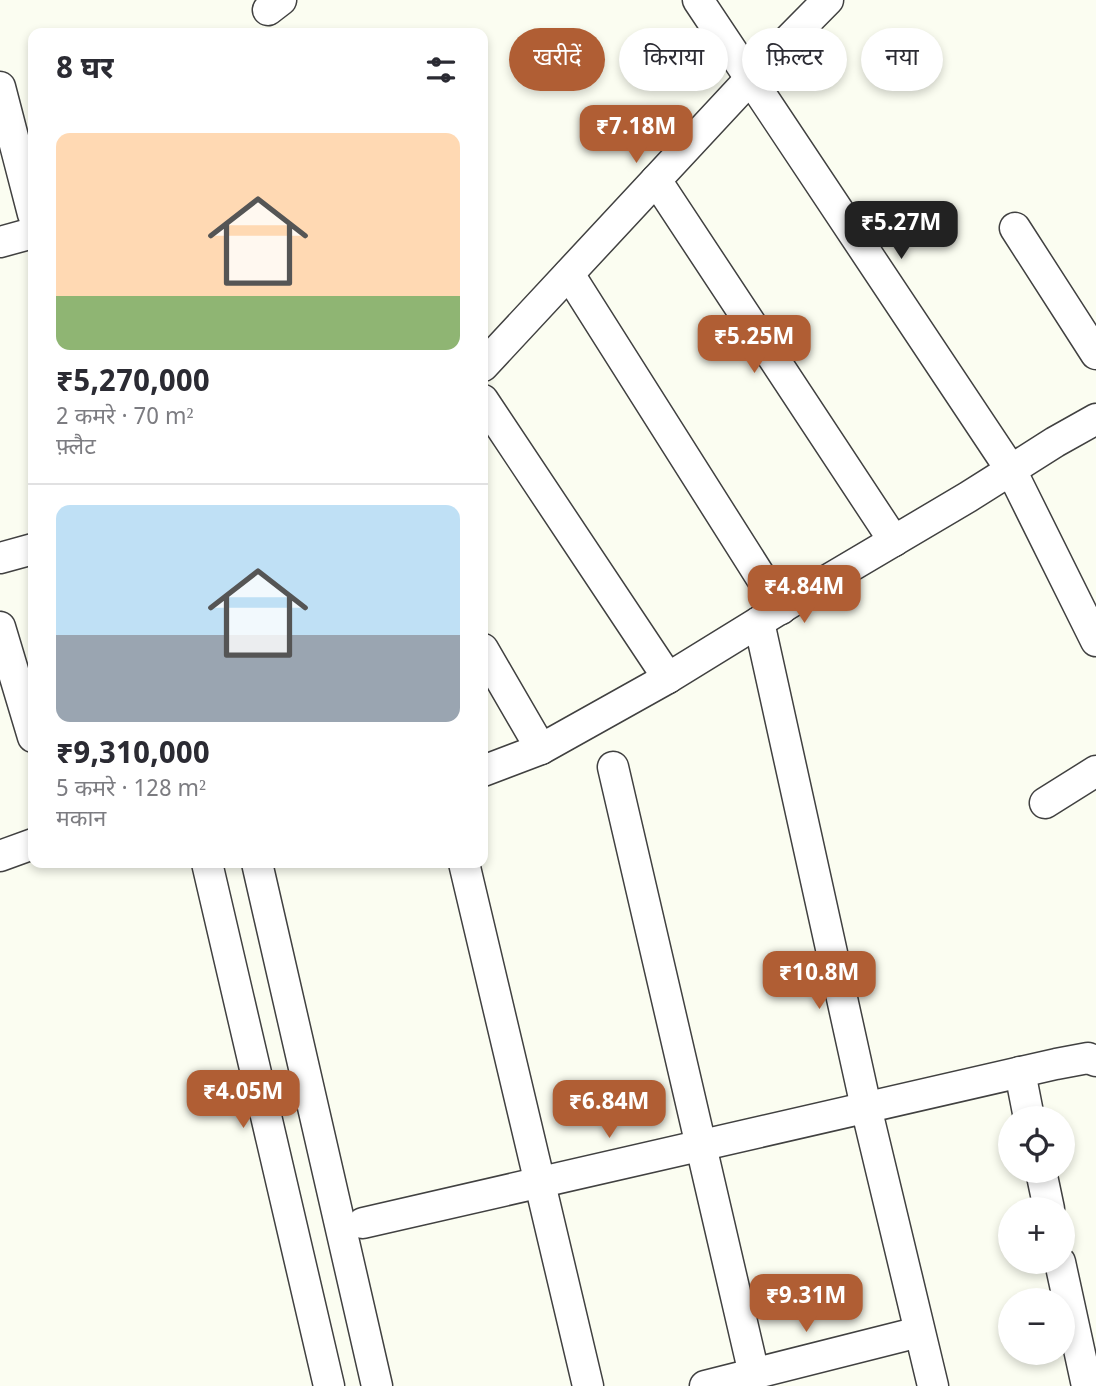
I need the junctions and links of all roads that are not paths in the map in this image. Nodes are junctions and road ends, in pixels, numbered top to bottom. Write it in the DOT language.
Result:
graph roads {
  1 [pos="698,0"];
  2 [pos="828,0"];
  3 [pos="800,28"];
  4 [pos="742,67"];
  5 [pos="0,87"];
  6 [pos="742,88"];
  7 [pos="758,91"];
  8 [pos="656,180"];
  9 [pos="28,195"];
  10 [pos="1015,228"];
  11 [pos="28,234"];
  12 [pos="0,242"];
  13 [pos="569,274"];
  14 [pos="1096,354"];
  15 [pos="488,361"];
  16 [pos="488,408"];
  17 [pos="1096,419"];
  18 [pos="1011,470"];
  19 [pos="894,541"];
  20 [pos="28,550"];
  21 [pos="0,558"];
  22 [pos="770,615"];
  23 [pos="0,627"];
  24 [pos="1096,641"];
  25 [pos="488,658"];
  26 [pos="668,678"];
  27 [pos="28,720"];
  28 [pos="541,748"];
  29 [pos="613,766"];
  30 [pos="488,769"];
  31 [pos="1096,771"];
  32 [pos="1045,803"];
  33 [pos="28,846"];
  34 [pos="0,856"];
  35 [pos="208,868"];
  36 [pos="258,868"];
  37 [pos="465,868"];
  38 [pos="1096,1061"];
  39 [pos="1020,1072"];
  40 [pos="1027,1106"];
  41 [pos="866,1107"];
  42 [pos="701,1145"];
  43 [pos="540,1182"];
  44 [pos="363,1223"];
  45 [pos="1063,1274"];
  46 [pos="919,1332"];
  47 [pos="754,1374"];
  48 [pos="329,1386"];
  49 [pos="377,1386"];
  50 [pos="588,1386"];
  51 [pos="705,1386"];
  52 [pos="933,1386"];
  53 [pos="1087,1386"];
  1 -- 4 [label="street"];
  2 -- 3 [label="street"];
  5 -- 9 [label="street"];
  6 -- 8 [label="street"];
  7 -- 18 [label="street"];
  8 -- 13 [label="street"];
  8 -- 19 [label="street"];
  10 -- 14 [label="street"];
  11 -- 12 [label="street"];
  13 -- 15 [label="street"];
  13 -- 22 [label="street"];
  16 -- 26 [label="street"];
  17 -- 18 [label="street"];
  18 -- 19 [label="street"];
  18 -- 24 [label="street"];
  19 -- 22 [label="street"];
  20 -- 21 [label="street"];
  22 -- 26 [label="street"];
  22 -- 41 [label="street"];
  23 -- 27 [label="street"];
  25 -- 28 [label="street"];
  26 -- 28 [label="street"];
  28 -- 30 [label="street"];
  29 -- 42 [label="street"];
  31 -- 32 [label="street"];
  33 -- 34 [label="street"];
  35 -- 48 [label="street"];
  36 -- 49 [label="street"];
  37 -- 43 [label="street"];
  38 -- 39 [label="street"];
  39 -- 40 [label="street"];
  39 -- 41 [label="street"];
  41 -- 42 [label="street"];
  41 -- 46 [label="street"];
  42 -- 43 [label="street"];
  42 -- 47 [label="street"];
  43 -- 44 [label="street"];
  43 -- 50 [label="street"];
  45 -- 53 [label="street"];
  46 -- 47 [label="street"];
  46 -- 52 [label="street"];
  47 -- 51 [label="street"];
}
